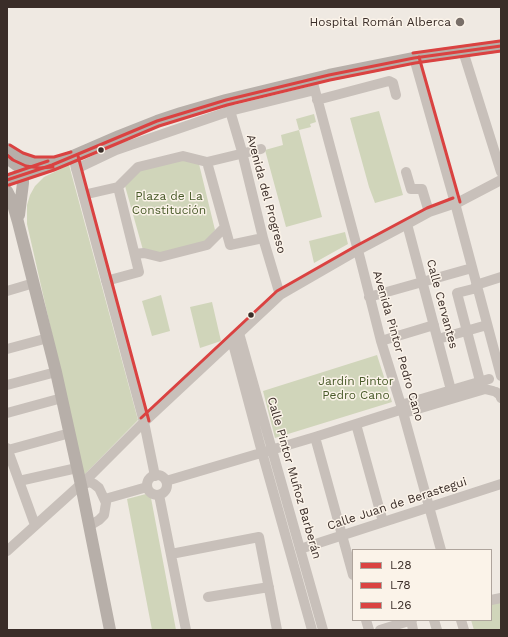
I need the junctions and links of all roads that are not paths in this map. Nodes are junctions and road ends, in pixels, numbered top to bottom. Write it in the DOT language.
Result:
graph roads {
  1 [pos="501,46"];
  2 [pos="463,51"];
  3 [pos="414,58"];
  4 [pos="315,90"];
  5 [pos="396,95"];
  6 [pos="228,105"];
  7 [pos="7,149"];
  8 [pos="261,149"];
  9 [pos="242,154"];
  10 [pos="7,158"];
  11 [pos="68,158"];
  12 [pos="207,162"];
  13 [pos="7,166"];
  14 [pos="76,169"];
  15 [pos="406,172"];
  16 [pos="501,172"];
  17 [pos="22,175"];
  18 [pos="7,180"];
  19 [pos="501,180"];
  20 [pos="118,187"];
  21 [pos="7,188"];
  22 [pos="7,191"];
  23 [pos="83,195"];
  24 [pos="455,204"];
  25 [pos="430,212"];
  26 [pos="18,222"];
  27 [pos="407,224"];
  28 [pos="225,226"];
  29 [pos="263,238"];
  30 [pos="358,250"];
  31 [pos="135,254"];
  32 [pos="472,268"];
  33 [pos="501,277"];
  34 [pos="106,281"];
  35 [pos="423,282"];
  36 [pos="34,283"];
  37 [pos="476,286"];
  38 [pos="7,290"];
  39 [pos="280,295"];
  40 [pos="369,297"];
  41 [pos="434,325"];
  42 [pos="487,325"];
  43 [pos="467,331"];
  44 [pos="235,337"];
  45 [pos="48,338"];
  46 [pos="438,339"];
  47 [pos="381,341"];
  48 [pos="7,349"];
  49 [pos="56,372"];
  50 [pos="494,376"];
  51 [pos="7,385"];
  52 [pos="451,390"];
  53 [pos="499,393"];
  54 [pos="62,398"];
  55 [pos="403,409"];
  56 [pos="7,413"];
  57 [pos="144,422"];
  58 [pos="356,424"];
  59 [pos="70,434"];
  60 [pos="315,437"];
  61 [pos="7,449"];
  62 [pos="272,449"];
  63 [pos="262,452"];
  64 [pos="77,468"];
  65 [pos="155,476"];
  66 [pos="93,479"];
  67 [pos="19,481"];
  68 [pos="166,481"];
  69 [pos="501,484"];
  70 [pos="81,485"];
  71 [pos="147,487"];
  72 [pos="159,495"];
  73 [pos="105,499"];
  74 [pos="429,507"];
  75 [pos="383,522"];
  76 [pos="94,523"];
  77 [pos="35,525"];
  78 [pos="342,536"];
  79 [pos="300,549"];
  80 [pos="442,549"];
  81 [pos="7,550"];
  82 [pos="171,554"];
  83 [pos="352,571"];
  84 [pos="269,587"];
  85 [pos="208,597"];
  86 [pos="408,621"];
  87 [pos="110,630"];
  88 [pos="186,630"];
  89 [pos="277,630"];
  90 [pos="312,630"];
  91 [pos="323,630"];
  92 [pos="380,630"];
  1 -- 2 [label="main road"];
  2 -- 3 [label="main road"];
  2 -- 16 [label="street"];
  3 -- 4 [label="main road"];
  3 -- 24 [label="street"];
  4 -- 5 [label="street"];
  4 -- 6 [label="main road"];
  4 -- 30 [label="street, Avenida Pintor Pedro Cano"];
  6 -- 9 [label="street, Avenida del Progreso"];
  6 -- 11 [label="main road"];
  6 -- 14 [label="street"];
  7 -- 11 [label="main road"];
  8 -- 9 [label="street"];
  9 -- 12 [label="street"];
  9 -- 29 [label="street, Avenida del Progreso"];
  10 -- 17 [label="main road"];
  11 -- 14 [label="street"];
  11 -- 17 [label="main road"];
  12 -- 20 [label="street"];
  12 -- 28 [label="street"];
  13 -- 17 [label="main road"];
  14 -- 23 [label="street"];
  15 -- 25 [label="street"];
  17 -- 18 [label="main road"];
  17 -- 21 [label="main road"];
  17 -- 26 [label="main road"];
  19 -- 24 [label="street"];
  20 -- 23 [label="street"];
  20 -- 31 [label="street"];
  22 -- 26 [label="main road"];
  23 -- 34 [label="street"];
  24 -- 25 [label="street"];
  24 -- 32 [label="street"];
  25 -- 27 [label="street"];
  26 -- 36 [label="main road"];
  27 -- 30 [label="street"];
  27 -- 35 [label="street, Calle Cervantes"];
  28 -- 29 [label="street"];
  28 -- 31 [label="street"];
  29 -- 39 [label="street, Avenida del Progreso"];
  30 -- 39 [label="street"];
  30 -- 40 [label="street, Avenida Pintor Pedro Cano"];
  31 -- 34 [label="street"];
  32 -- 35 [label="street"];
  32 -- 37 [label="street"];
  33 -- 37 [label="street"];
  34 -- 57 [label="street"];
  35 -- 40 [label="street"];
  35 -- 41 [label="street, Calle Cervantes"];
  36 -- 38 [label="street"];
  36 -- 45 [label="main road"];
  37 -- 42 [label="street"];
  37 -- 43 [label="street"];
  39 -- 44 [label="street"];
  40 -- 47 [label="street, Avenida Pintor Pedro Cano"];
  41 -- 46 [label="street, Calle Cervantes"];
  41 -- 47 [label="street"];
  42 -- 43 [label="street"];
  42 -- 50 [label="street"];
  43 -- 46 [label="street"];
  43 -- 50 [label="street"];
  44 -- 57 [label="street"];
  44 -- 62 [label="street, Calle Pintor Muñoz Barberán"];
  44 -- 63 [label="street, Calle Pintor Muñoz Barberán"];
  45 -- 48 [label="street"];
  45 -- 49 [label="main road"];
  46 -- 52 [label="street, Calle Cervantes"];
  47 -- 55 [label="street, Avenida Pintor Pedro Cano"];
  49 -- 51 [label="street"];
  49 -- 54 [label="main road"];
  50 -- 52 [label="street"];
  50 -- 53 [label="street"];
  52 -- 55 [label="street"];
  53 -- 55 [label="street"];
  54 -- 56 [label="street"];
  54 -- 59 [label="main road"];
  55 -- 58 [label="street"];
  55 -- 74 [label="street, Avenida Pintor Pedro Cano"];
  57 -- 65 [label="street"];
  57 -- 66 [label="street"];
  58 -- 60 [label="street"];
  58 -- 75 [label="street"];
  59 -- 61 [label="street"];
  59 -- 64 [label="main road"];
  60 -- 62 [label="street"];
  60 -- 78 [label="street"];
  61 -- 67 [label="street"];
  62 -- 63 [label="street"];
  62 -- 79 [label="street, Calle Pintor Muñoz Barberán"];
  63 -- 68 [label="street"];
  63 -- 90 [label="street, Calle Pintor Muñoz Barberán"];
  64 -- 67 [label="street"];
  64 -- 70 [label="main road"];
  65 -- 68 [label="street"];
  65 -- 71 [label="street"];
  66 -- 70 [label="street"];
  66 -- 73 [label="street"];
  67 -- 77 [label="street"];
  68 -- 72 [label="street"];
  69 -- 74 [label="street, Calle Juan de Berastegui"];
  70 -- 76 [label="main road"];
  70 -- 77 [label="street"];
  71 -- 72 [label="street"];
  71 -- 73 [label="street"];
  72 -- 82 [label="street"];
  73 -- 76 [label="street"];
  74 -- 75 [label="street, Calle Juan de Berastegui"];
  74 -- 80 [label="street, Avenida Pintor Pedro Cano"];
  75 -- 78 [label="street, Calle Juan de Berastegui"];
  76 -- 87 [label="main road"];
  77 -- 81 [label="street"];
  78 -- 79 [label="street, Calle Juan de Berastegui"];
  78 -- 83 [label="street"];
  79 -- 91 [label="street, Calle Pintor Muñoz Barberán"];
  82 -- 84 [label="street"];
  82 -- 88 [label="street"];
  84 -- 85 [label="street"];
  84 -- 89 [label="street"];
  86 -- 92 [label="street"];
}
